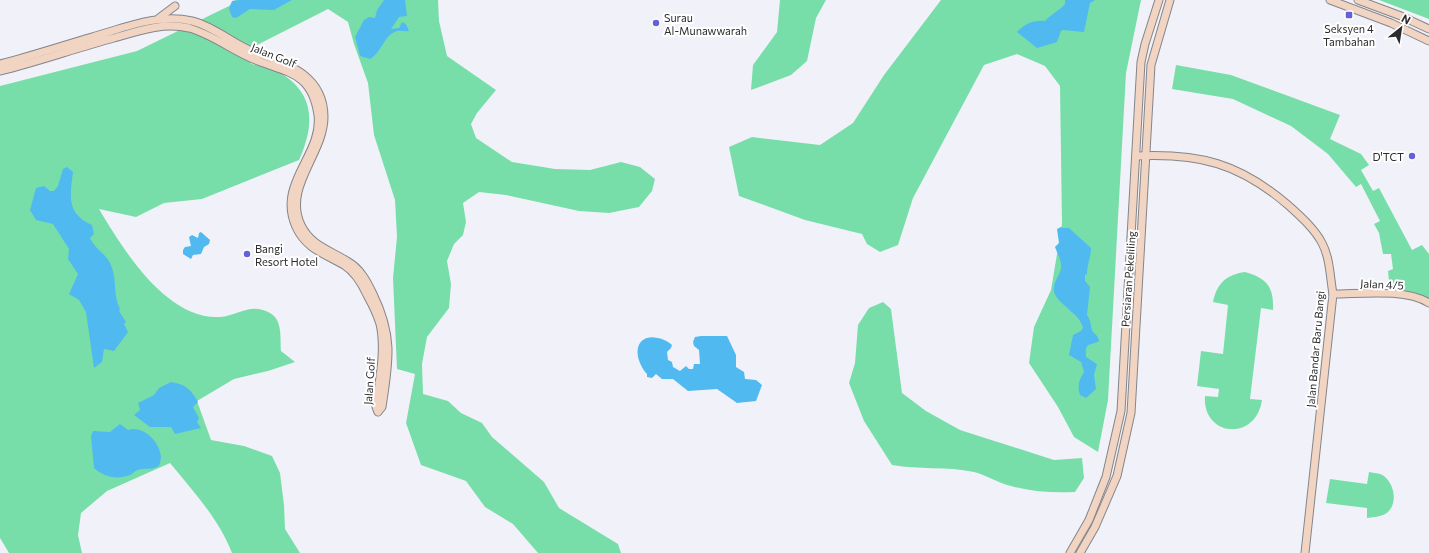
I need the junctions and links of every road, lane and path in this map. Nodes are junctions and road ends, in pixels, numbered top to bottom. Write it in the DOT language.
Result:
graph roads {
  1 [pos="1159,0"];
  2 [pos="1170,0"];
  3 [pos="1330,0"];
  4 [pos="1358,0"];
  5 [pos="157,19"];
  6 [pos="182,20"];
  7 [pos="1429,30"];
  8 [pos="1429,41"];
  9 [pos="2,67"];
  10 [pos="1136,156"];
  11 [pos="1146,156"];
  12 [pos="1333,294"];
  13 [pos="1429,303"];
  14 [pos="384,332"];
  15 [pos="1070,553"];
  16 [pos="1080,553"];
  17 [pos="1305,553"];
  1 -- 10 [label="street, Persiaran Pekeliling"];
  2 -- 11 [label="street, Persiaran Pekeliling"];
  3 -- 8 [label="street"];
  4 -- 7 [label="street"];
  5 -- 6 [label="street, Jalan Golf"];
  5 -- 6 [label="street"];
  5 -- 9 [label="street, Jalan Golf"];
  6 -- 14 [label="street, Jalan Golf"];
  9 -- 14 [label="street, Jalan Golf"];
  10 -- 11 [label="street, Jalan Bandar Baru Bangi"];
  10 -- 15 [label="street, Persiaran Pekeliling"];
  11 -- 12 [label="street, Jalan Bandar Baru Bangi"];
  11 -- 16 [label="street, Persiaran Pekeliling"];
  12 -- 13 [label="street, Jalan 4/5"];
  12 -- 17 [label="street, Jalan Bandar Baru Bangi"];
  14 -- 14 [label="street, Jalan Golf"];
}
